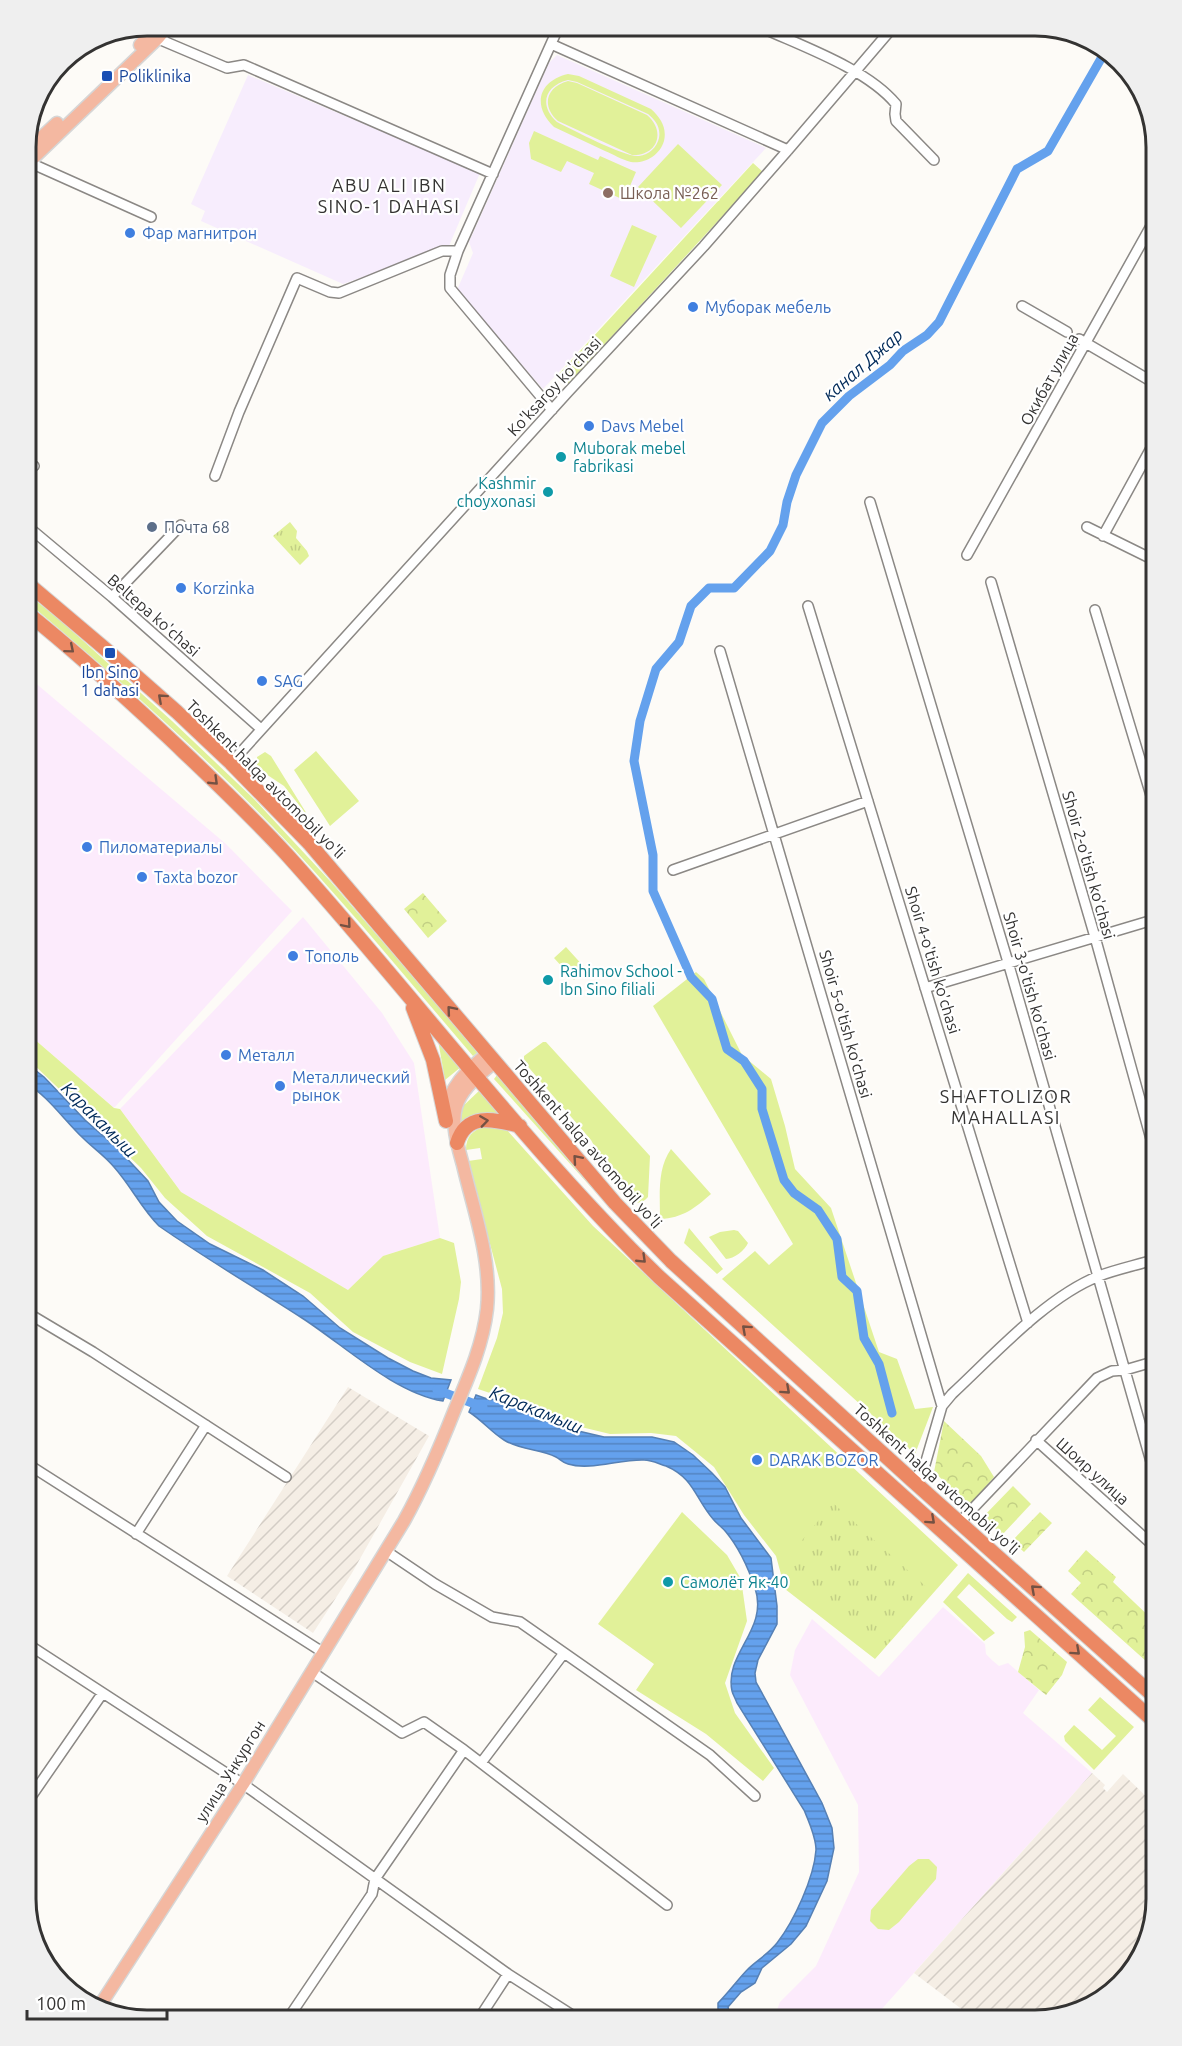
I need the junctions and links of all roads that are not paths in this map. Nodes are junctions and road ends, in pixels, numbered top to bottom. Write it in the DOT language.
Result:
graph roads {
  1 [pos="151,36"];
  2 [pos="160,36"];
  3 [pos="555,36"];
  4 [pos="779,36"];
  5 [pos="885,36"];
  6 [pos="551,44"];
  7 [pos="854,71"];
  8 [pos="36,150"];
  9 [pos="788,150"];
  10 [pos="934,160"];
  11 [pos="36,165"];
  12 [pos="493,174"];
  13 [pos="150,217"];
  14 [pos="1146,234"];
  15 [pos="458,251"];
  16 [pos="1022,306"];
  17 [pos="1067,332"];
  18 [pos="1082,341"];
  19 [pos="1146,378"];
  20 [pos="552,410"];
  21 [pos="1146,457"];
  22 [pos="215,476"];
  23 [pos="870,502"];
  24 [pos="180,525"];
  25 [pos="1087,527"];
  26 [pos="36,533"];
  27 [pos="1103,536"];
  28 [pos="967,555"];
  29 [pos="1146,556"];
  30 [pos="991,582"];
  31 [pos="36,590"];
  32 [pos="112,597"];
  33 [pos="808,606"];
  34 [pos="1095,610"];
  35 [pos="36,621"];
  36 [pos="720,651"];
  37 [pos="261,729"];
  38 [pos="231,763"];
  39 [pos="1146,779"];
  40 [pos="868,801"];
  41 [pos="775,835"];
  42 [pos="673,870"];
  43 [pos="1146,922"];
  44 [pos="1095,937"];
  45 [pos="1008,962"];
  46 [pos="925,988"];
  47 [pos="408,995"];
  48 [pos="491,1058"];
  49 [pos="474,1072"];
  50 [pos="447,1121"];
  51 [pos="1146,1121"];
  52 [pos="520,1126"];
  53 [pos="458,1143"];
  54 [pos="615,1203"];
  55 [pos="600,1218"];
  56 [pos="1146,1262"];
  57 [pos="1099,1276"];
  58 [pos="36,1318"];
  59 [pos="1028,1323"];
  60 [pos="1146,1364"];
  61 [pos="1125,1370"];
  62 [pos="467,1373"];
  63 [pos="942,1406"];
  64 [pos="206,1425"];
  65 [pos="1036,1440"];
  66 [pos="1146,1444"];
  67 [pos="36,1469"];
  68 [pos="286,1477"];
  69 [pos="913,1481"];
  70 [pos="960,1522"];
  71 [pos="136,1534"];
  72 [pos="1146,1539"];
  73 [pos="386,1551"];
  74 [pos="36,1650"];
  75 [pos="324,1653"];
  76 [pos="564,1653"];
  77 [pos="1108,1654"];
  78 [pos="1096,1668"];
  79 [pos="312,1672"];
  80 [pos="1146,1689"];
  81 [pos="102,1694"];
  82 [pos="1146,1714"];
  83 [pos="464,1750"];
  84 [pos="481,1763"];
  85 [pos="243,1784"];
  86 [pos="36,1790"];
  87 [pos="755,1796"];
  88 [pos="375,1879"];
  89 [pos="667,1905"];
  90 [pos="508,1974"];
  91 [pos="103,2001"];
  92 [pos="294,2010"];
  93 [pos="485,2010"];
  94 [pos="564,2010"];
  1 -- 8 [label="main road"];
  2 -- 12 [label="street"];
  3 -- 6 [label="street"];
  4 -- 7 [label="street"];
  5 -- 7 [label="street, Ko'ksaroy ko'chasi"];
  6 -- 9 [label="street"];
  6 -- 12 [label="street"];
  7 -- 9 [label="street, Ko'ksaroy ko'chasi"];
  7 -- 10 [label="street"];
  9 -- 20 [label="street, Ko'ksaroy ko'chasi"];
  11 -- 13 [label="street"];
  12 -- 15 [label="street"];
  14 -- 18 [label="street, Окибат улица"];
  15 -- 20 [label="street"];
  15 -- 22 [label="street"];
  16 -- 17 [label="street"];
  18 -- 19 [label="street"];
  18 -- 28 [label="street, Окибат улица"];
  20 -- 37 [label="street, Ko'ksaroy ko'chasi"];
  21 -- 27 [label="street"];
  23 -- 45 [label="street, Shoir 3-o'tish ko'chasi"];
  24 -- 32 [label="street"];
  25 -- 27 [label="street"];
  26 -- 32 [label="street, Beltepa ko'chasi"];
  27 -- 29 [label="street"];
  30 -- 44 [label="street, Shoir 2-o'tish ko'chasi"];
  38 -- 31 [label="highway, Toshkent halqa avtomobil yo'li, one-way"];
  32 -- 37 [label="street, Beltepa ko'chasi"];
  33 -- 40 [label="street, Shoir 4-o'tish ko'chasi"];
  34 -- 39 [label="street"];
  35 -- 47 [label="highway, one-way"];
  36 -- 41 [label="street, Shoir 5-o'tish ko'chasi"];
  37 -- 38 [label="street, Ko'ksaroy ko'chasi"];
  48 -- 38 [label="highway, Toshkent halqa avtomobil yo'li, one-way"];
  40 -- 41 [label="street"];
  40 -- 46 [label="street, Shoir 4-o'tish ko'chasi"];
  41 -- 42 [label="street"];
  41 -- 63 [label="street, Shoir 5-o'tish ko'chasi"];
  43 -- 44 [label="street"];
  44 -- 45 [label="street"];
  44 -- 51 [label="street, Shoir 2-o'tish ko'chasi"];
  45 -- 46 [label="street"];
  45 -- 57 [label="street, Shoir 3-o'tish ko'chasi"];
  46 -- 59 [label="street, Shoir 4-o'tish ko'chasi"];
  47 -- 49 [label="highway"];
  47 -- 50 [label="highway"];
  48 -- 49 [label="main road"];
  54 -- 48 [label="highway, Toshkent halqa avtomobil yo'li, one-way"];
  49 -- 50 [label="main road"];
  49 -- 52 [label="highway"];
  49 -- 53 [label="main road"];
  50 -- 62 [label="main road"];
  53 -- 52 [label="highway, one-way"];
  52 -- 55 [label="highway"];
  53 -- 62 [label="main road"];
  54 -- 55 [label="highway"];
  69 -- 54 [label="highway, Toshkent halqa avtomobil yo'li, one-way"];
  55 -- 78 [label="highway, one-way"];
  56 -- 57 [label="street"];
  57 -- 59 [label="street"];
  57 -- 61 [label="street, Shoir 3-o'tish ko'chasi"];
  58 -- 64 [label="street"];
  59 -- 63 [label="street"];
  60 -- 61 [label="street, Шоир улица"];
  61 -- 65 [label="street, Шоир улица"];
  61 -- 66 [label="street, Shoir 3-o'tish ko'chasi"];
  62 -- 73 [label="main road, улица Ункургон"];
  63 -- 69 [label="street"];
  64 -- 68 [label="street"];
  64 -- 71 [label="street"];
  65 -- 70 [label="street, Шоир улица"];
  65 -- 72 [label="street, Шоир улица"];
  67 -- 71 [label="street"];
  69 -- 70 [label="highway, Toshkent halqa avtomobil yo'li"];
  77 -- 70 [label="highway, Toshkent halqa avtomobil yo'li, one-way"];
  71 -- 75 [label="street"];
  73 -- 75 [label="main road, улица Ункургон"];
  73 -- 76 [label="street"];
  74 -- 81 [label="street"];
  75 -- 79 [label="main road, улица Ункургон"];
  76 -- 84 [label="street"];
  76 -- 87 [label="street"];
  77 -- 78 [label="highway"];
  77 -- 80 [label="highway, Toshkent halqa avtomobil yo'li"];
  78 -- 82 [label="highway"];
  79 -- 83 [label="street"];
  79 -- 85 [label="main road, улица Ункургон"];
  81 -- 85 [label="street"];
  81 -- 86 [label="street"];
  83 -- 84 [label="street"];
  83 -- 88 [label="street"];
  84 -- 89 [label="street"];
  85 -- 88 [label="street"];
  85 -- 91 [label="main road, улица Ункургон"];
  88 -- 90 [label="street"];
  88 -- 92 [label="street"];
  90 -- 93 [label="street"];
  90 -- 94 [label="street"];
}
